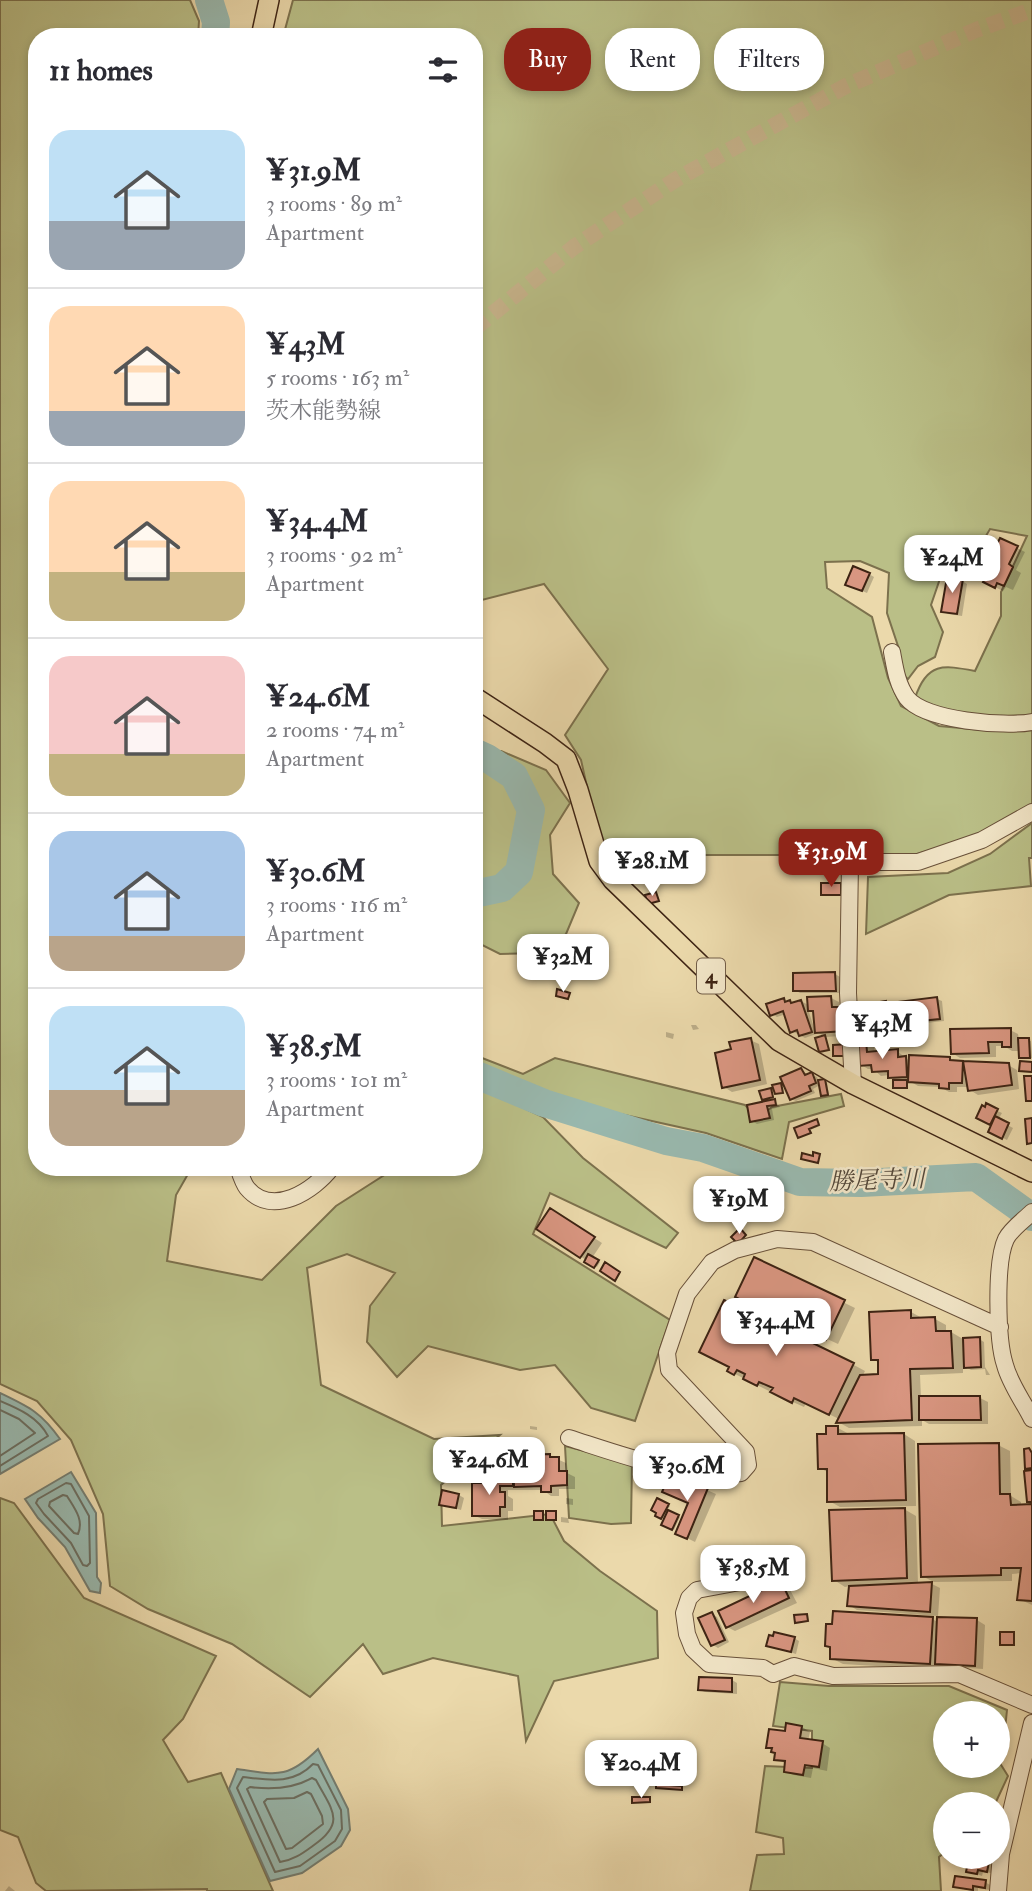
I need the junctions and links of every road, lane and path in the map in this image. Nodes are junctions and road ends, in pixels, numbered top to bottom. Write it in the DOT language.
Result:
graph roads {
  1 [pos="269,0"];
  2 [pos="263,28"];
  3 [pos="892,652"];
  4 [pos="483,703"];
  5 [pos="1032,722"];
  6 [pos="1032,812"];
  7 [pos="853,1084"];
  8 [pos="1032,1172"];
  9 [pos="242,1176"];
  10 [pos="326,1176"];
  11 [pos="1032,1212"];
  12 [pos="1000,1327"];
  13 [pos="1032,1419"];
  14 [pos="569,1438"];
  15 [pos="784,1559"];
  16 [pos="1032,1706"];
  17 [pos="1032,1723"];
  18 [pos="998,1891"];
  1 -- 2 [label="main road"];
  3 -- 5 [label="street"];
  4 -- 7 [label="main road, 4"];
  6 -- 7 [label="street"];
  7 -- 8 [label="main road, 4"];
  9 -- 10 [label="street"];
  11 -- 12 [label="street"];
  12 -- 13 [label="street"];
  12 -- 14 [label="street"];
  15 -- 16 [label="street"];
  17 -- 18 [label="street"];
}
